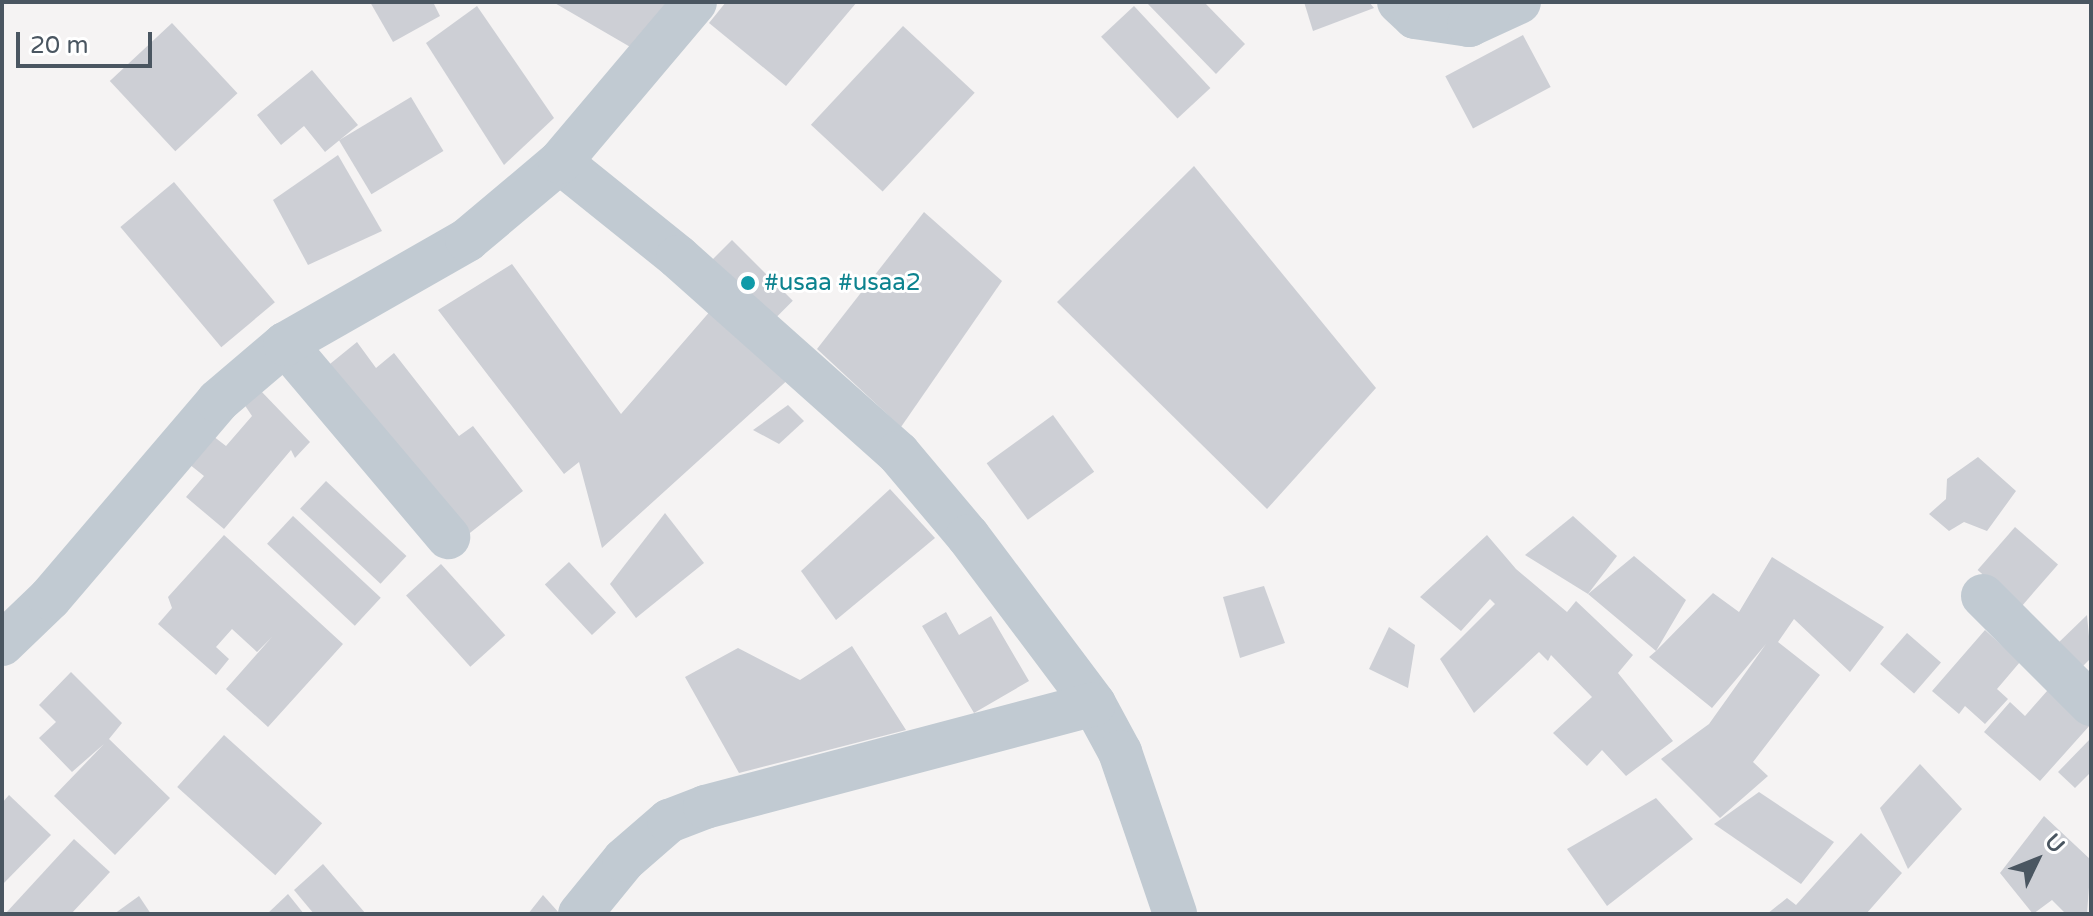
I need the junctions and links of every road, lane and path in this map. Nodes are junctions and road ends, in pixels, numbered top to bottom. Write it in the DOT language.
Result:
graph roads {
  1 [pos="695,2"];
  2 [pos="1399,2"];
  3 [pos="1519,2"];
  4 [pos="560,162"];
  5 [pos="285,344"];
  6 [pos="448,537"];
  7 [pos="1983,596"];
  8 [pos="2,644"];
  9 [pos="1094,704"];
  10 [pos="2091,704"];
  11 [pos="580,914"];
  12 [pos="1175,914"];
  1 -- 4 [label="street"];
  2 -- 3 [label="street"];
  4 -- 5 [label="street"];
  4 -- 9 [label="street"];
  5 -- 6 [label="street"];
  5 -- 8 [label="street"];
  7 -- 10 [label="street"];
  9 -- 11 [label="street"];
  9 -- 12 [label="street"];
}
